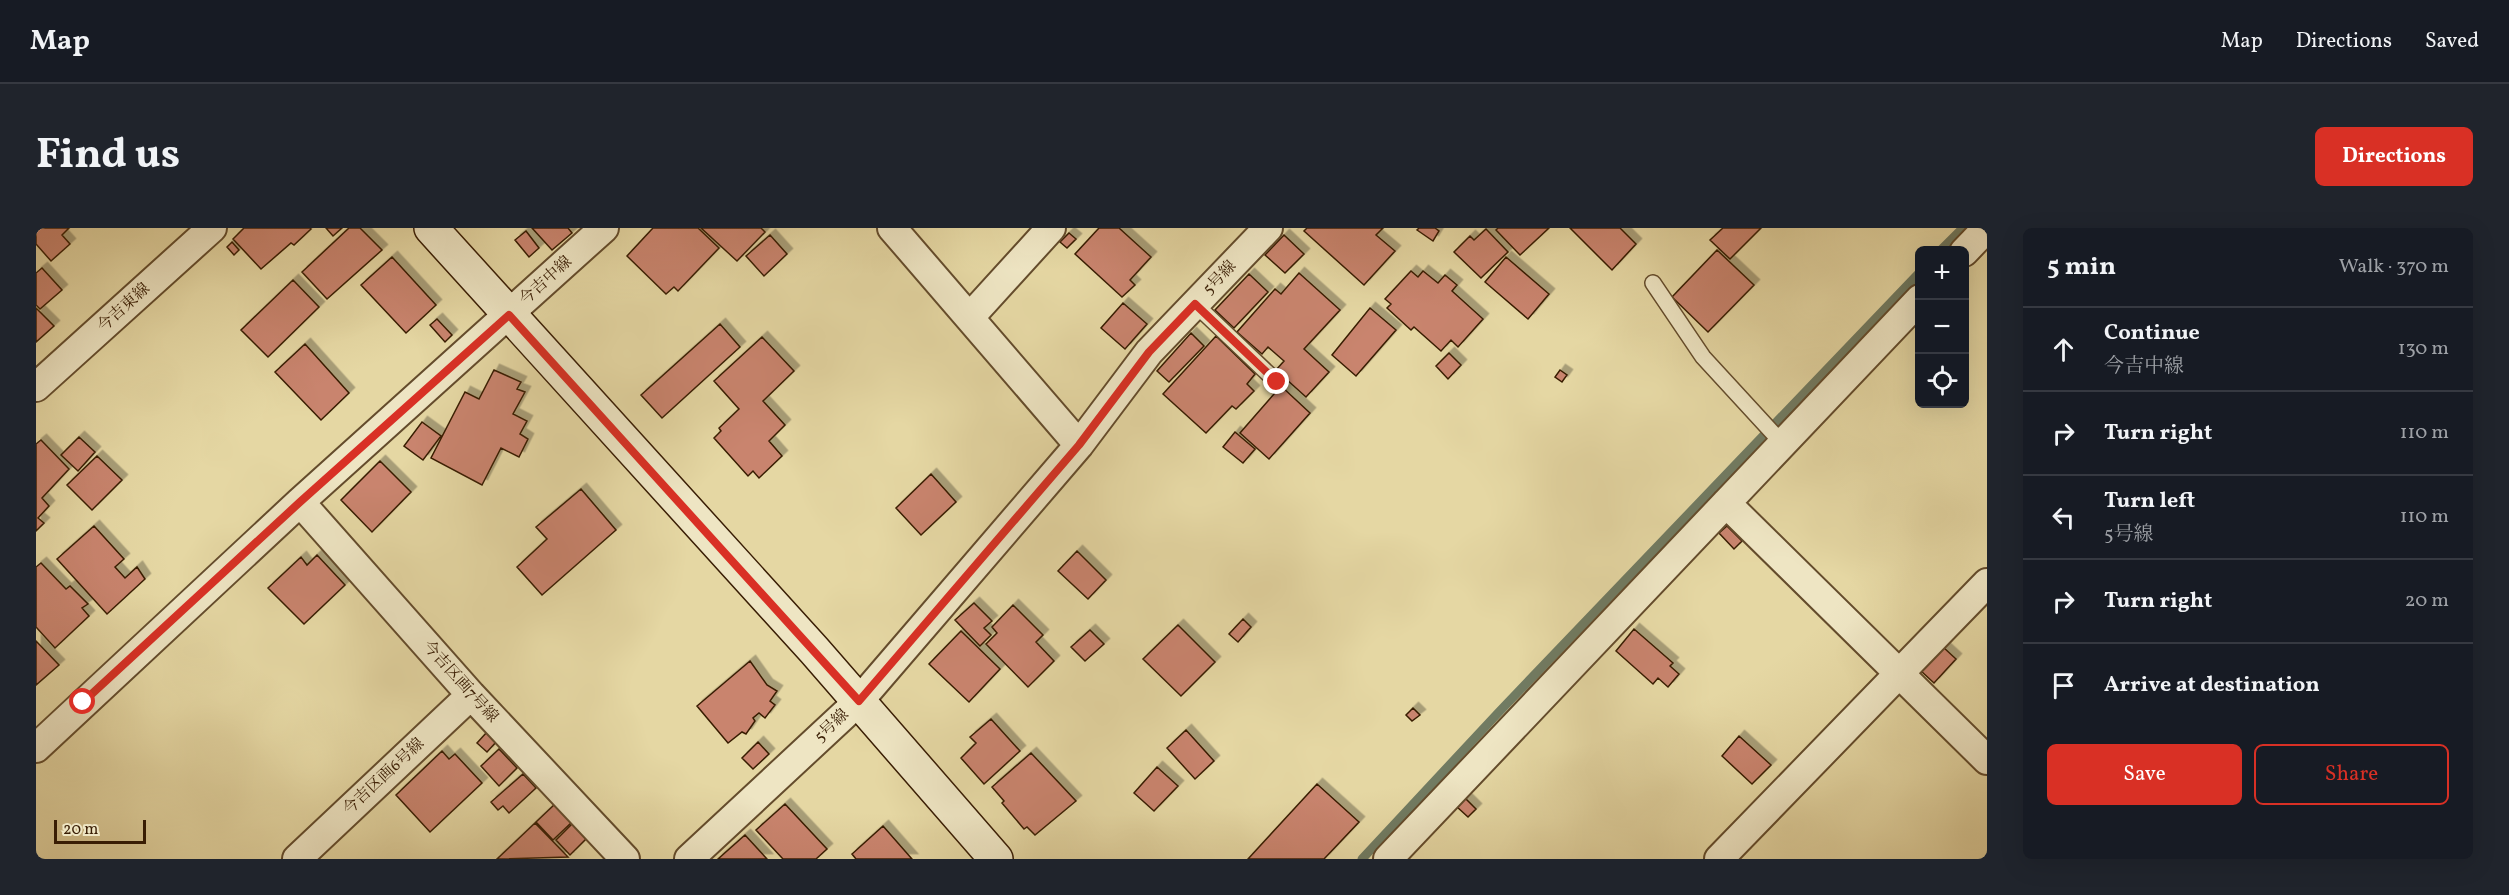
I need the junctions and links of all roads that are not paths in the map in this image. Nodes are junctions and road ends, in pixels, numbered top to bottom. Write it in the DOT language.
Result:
graph roads {
  1 [pos="212,228"];
  2 [pos="431,228"];
  3 [pos="604,228"];
  4 [pos="892,228"];
  5 [pos="1051,228"];
  6 [pos="1268,228"];
  7 [pos="1987,228"];
  8 [pos="1969,248"];
  9 [pos="1653,283"];
  10 [pos="1919,300"];
  11 [pos="1195,304"];
  12 [pos="509,315"];
  13 [pos="970,317"];
  14 [pos="1277,382"];
  15 [pos="36,387"];
  16 [pos="1783,444"];
  17 [pos="1079,445"];
  18 [pos="300,502"];
  19 [pos="1726,503"];
  20 [pos="1987,583"];
  21 [pos="1898,672"];
  22 [pos="471,695"];
  23 [pos="859,701"];
  24 [pos="36,748"];
  25 [pos="1987,759"];
  26 [pos="297,859"];
  27 [pos="625,859"];
  28 [pos="689,859"];
  29 [pos="996,859"];
  30 [pos="1388,859"];
  31 [pos="1719,859"];
  1 -- 15 [label="street, 今吉東線"];
  2 -- 12 [label="main road"];
  3 -- 12 [label="street, 今吉中線"];
  4 -- 13 [label="street"];
  5 -- 13 [label="street"];
  6 -- 11 [label="street, 5号線"];
  7 -- 8 [label="street"];
  9 -- 16 [label="lane"];
  10 -- 16 [label="street"];
  11 -- 14 [label="lane"];
  11 -- 17 [label="street, 5号線"];
  12 -- 18 [label="street, 今吉中線"];
  12 -- 23 [label="main road"];
  13 -- 17 [label="street"];
  16 -- 19 [label="street"];
  17 -- 23 [label="street, 5号線"];
  18 -- 22 [label="street, 今吉区画7号線"];
  18 -- 24 [label="street, 今吉中線"];
  19 -- 21 [label="street"];
  19 -- 30 [label="street"];
  20 -- 21 [label="street"];
  21 -- 25 [label="street"];
  21 -- 31 [label="street"];
  22 -- 26 [label="street, 今吉区画6号線"];
  22 -- 27 [label="street, 今吉区画7号線"];
  23 -- 28 [label="street, 5号線"];
  23 -- 29 [label="main road"];
}
